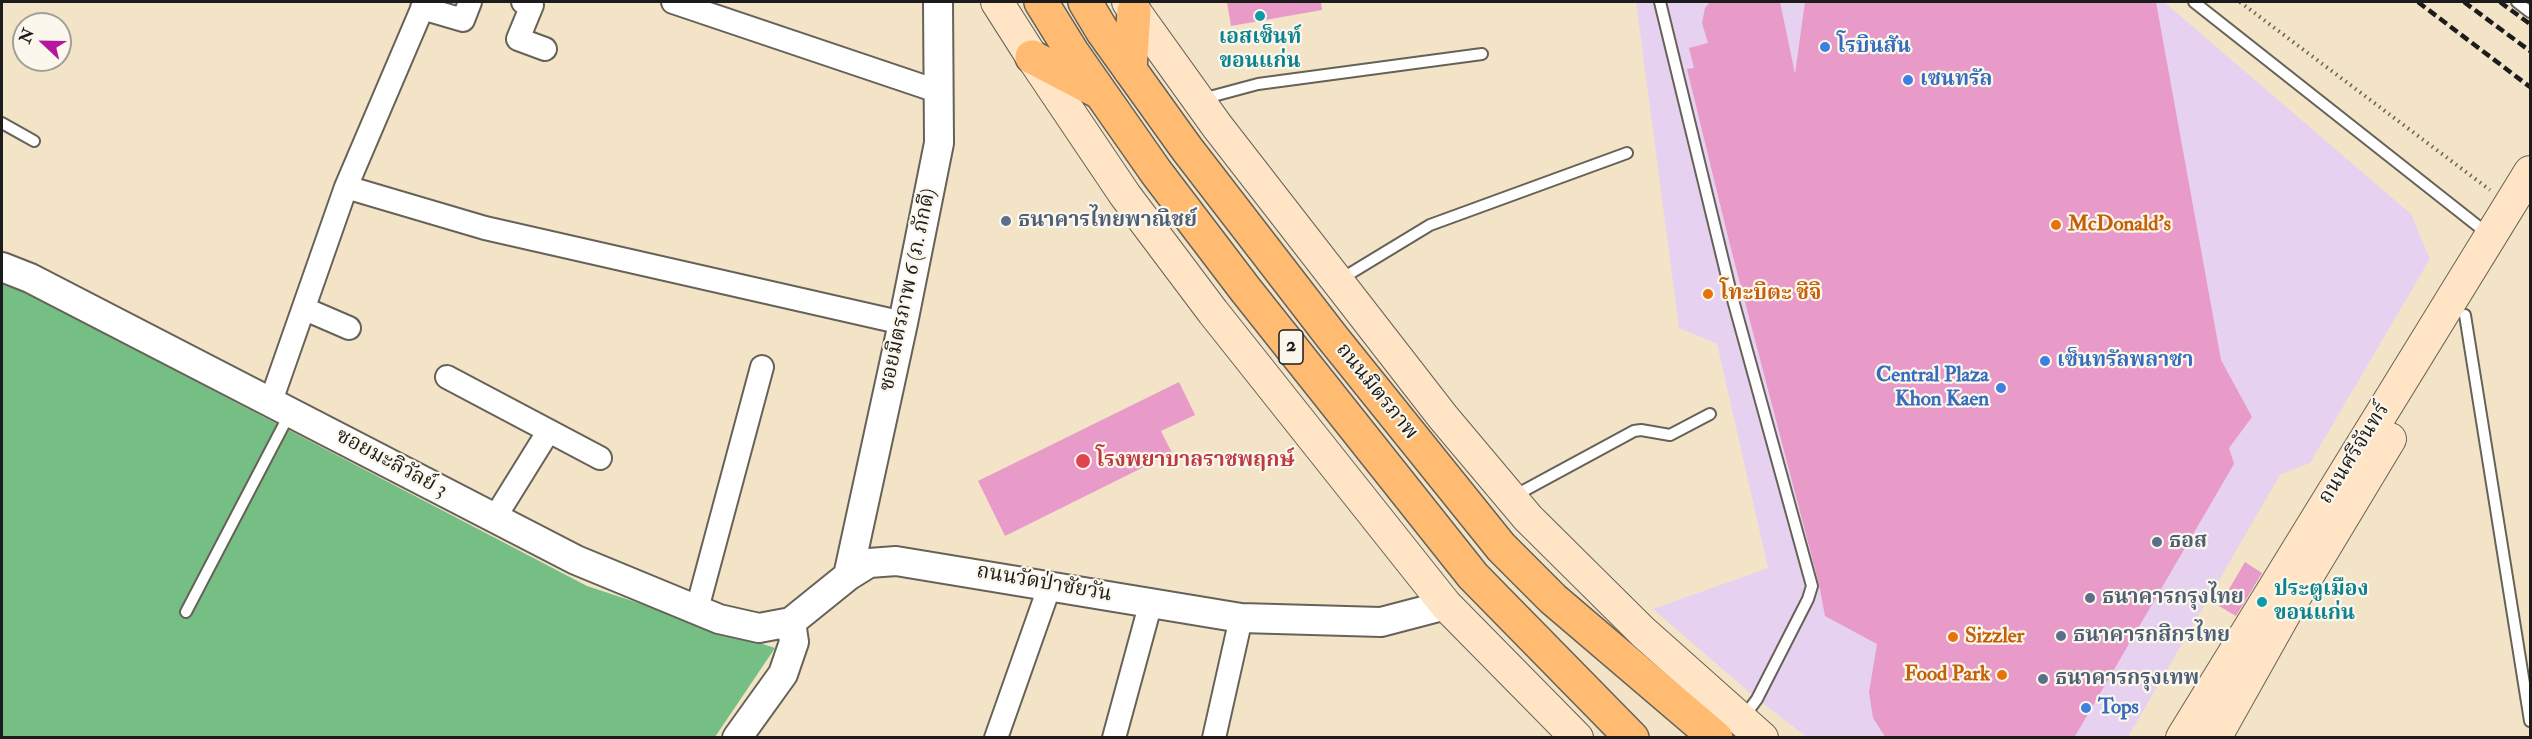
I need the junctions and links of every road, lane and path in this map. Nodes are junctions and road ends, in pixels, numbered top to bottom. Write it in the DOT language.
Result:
graph roads {
  1 [pos="470,2"];
  2 [pos="523,2"];
  3 [pos="673,2"];
  4 [pos="938,2"];
  5 [pos="997,2"];
  6 [pos="1041,2"];
  7 [pos="1085,2"];
  8 [pos="1660,2"];
  9 [pos="2194,2"];
  10 [pos="2240,2"];
  11 [pos="2517,2"];
  12 [pos="423,5"];
  13 [pos="1131,6"];
  14 [pos="2530,12"];
  15 [pos="545,50"];
  16 [pos="1482,54"];
  17 [pos="1032,57"];
  18 [pos="1130,70"];
  19 [pos="937,91"];
  20 [pos="1101,93"];
  21 [pos="1199,100"];
  22 [pos="2,123"];
  23 [pos="34,141"];
  24 [pos="1627,153"];
  25 [pos="2530,172"];
  26 [pos="346,187"];
  27 [pos="2520,208"];
  28 [pos="2490,237"];
  29 [pos="2,267"];
  30 [pos="1338,281"];
  31 [pos="305,309"];
  32 [pos="2465,315"];
  33 [pos="903,323"];
  34 [pos="349,328"];
  35 [pos="762,367"];
  36 [pos="447,377"];
  37 [pos="281,406"];
  38 [pos="1710,414"];
  39 [pos="548,432"];
  40 [pos="600,458"];
  41 [pos="1511,497"];
  42 [pos="494,519"];
  43 [pos="848,576"];
  44 [pos="1050,585"];
  45 [pos="1151,602"];
  46 [pos="1446,605"];
  47 [pos="697,609"];
  48 [pos="186,612"];
  49 [pos="1241,618"];
  50 [pos="791,622"];
  51 [pos="2530,721"];
  52 [pos="1740,733"];
  53 [pos="737,738"];
  54 [pos="996,738"];
  55 [pos="1114,738"];
  56 [pos="1214,738"];
  57 [pos="1577,738"];
  58 [pos="1632,738"];
  59 [pos="2182,738"];
  60 [pos="2215,738"];
  1 -- 12 [label="street"];
  2 -- 15 [label="street"];
  3 -- 19 [label="street"];
  4 -- 19 [label="street, ซอยมิตรภาพ 6 (ภ. ภักดี)"];
  5 -- 17 [label="main road, 2"];
  6 -- 20 [label="main road, ถนนมิตรภาพ / 2"];
  7 -- 18 [label="main road, ถนนมิตรภาพ / 2"];
  8 -- 52 [label="lane"];
  9 -- 28 [label="lane"];
  10 -- 27 [label="path"];
  11 -- 14 [label="lane"];
  12 -- 26 [label="street"];
  13 -- 18 [label="main road"];
  13 -- 21 [label="main road, ถนนมิตรภาพ"];
  16 -- 21 [label="lane"];
  17 -- 20 [label="main road"];
  17 -- 46 [label="main road, 2"];
  18 -- 52 [label="main road, ถนนมิตรภาพ / 2"];
  19 -- 33 [label="street, ซอยมิตรภาพ 6 (ภ. ภักดี)"];
  20 -- 58 [label="main road, ถนนมิตรภาพ / 2"];
  21 -- 30 [label="main road, ถนนมิตรภาพ"];
  22 -- 23 [label="lane"];
  24 -- 30 [label="lane"];
  25 -- 27 [label="main road, ถนนศรีจันทร์"];
  26 -- 31 [label="street"];
  26 -- 33 [label="street"];
  27 -- 28 [label="main road, ถนนศรีจันทร์"];
  27 -- 32 [label="main road, ถนนศรีจันทร์"];
  28 -- 59 [label="main road, ถนนศรีจันทร์"];
  29 -- 37 [label="street, ซอยมะลิวัลย์ 3"];
  30 -- 41 [label="main road, ถนนมิตรภาพ"];
  31 -- 34 [label="street"];
  31 -- 37 [label="street"];
  32 -- 51 [label="lane"];
  32 -- 60 [label="main road, ถนนศรีจันทร์"];
  33 -- 43 [label="street, ซอยมิตรภาพ 6 (ภ. ภักดี)"];
  35 -- 47 [label="street"];
  36 -- 39 [label="street"];
  37 -- 42 [label="street, ซอยมะลิวัลย์ 3"];
  37 -- 48 [label="lane"];
  38 -- 41 [label="lane"];
  39 -- 40 [label="street"];
  39 -- 42 [label="street"];
  41 -- 52 [label="main road, ถนนมิตรภาพ"];
  42 -- 47 [label="street, ซอยมะลิวัลย์ 3"];
  43 -- 44 [label="street, ถนนวัดป่าชัยวัน"];
  43 -- 50 [label="street, ถนนวัดป่าชัยวัน"];
  44 -- 45 [label="street, ถนนวัดป่าชัยวัน"];
  44 -- 54 [label="street"];
  45 -- 49 [label="street, ถนนวัดป่าชัยวัน"];
  45 -- 55 [label="street"];
  46 -- 49 [label="street, ถนนวัดป่าชัยวัน"];
  46 -- 57 [label="main road"];
  47 -- 50 [label="street, ซอยมะลิวัลย์ 3"];
  49 -- 56 [label="street"];
  50 -- 53 [label="street"];
}
